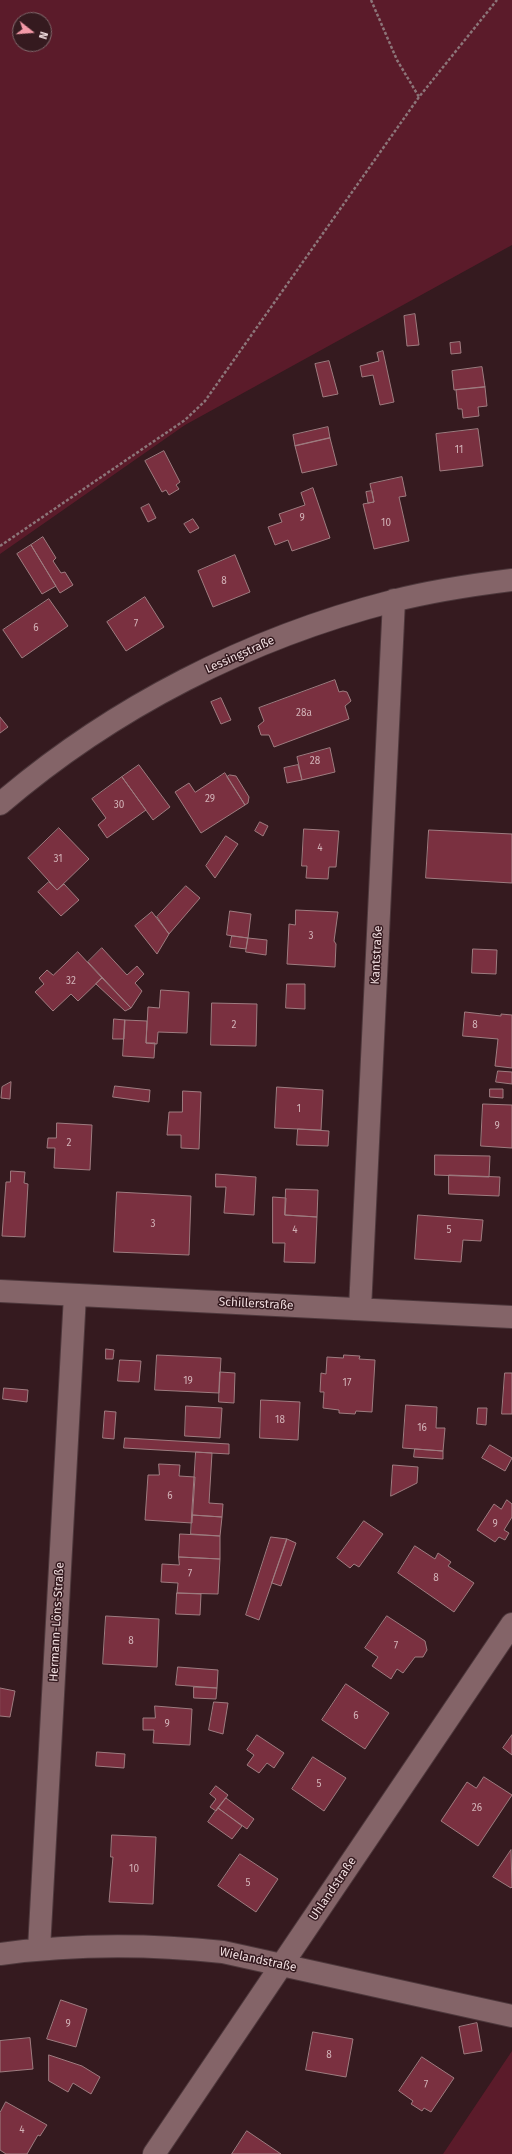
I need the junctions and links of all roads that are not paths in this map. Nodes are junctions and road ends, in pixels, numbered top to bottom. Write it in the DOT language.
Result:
graph roads {
  1 [pos="512,580"];
  2 [pos="394,600"];
  3 [pos="0,804"];
  4 [pos="0,1291"];
  5 [pos="75,1295"];
  6 [pos="360,1309"];
  7 [pos="512,1317"];
  8 [pos="512,1624"];
  9 [pos="39,1949"];
  10 [pos="0,1954"];
  11 [pos="281,1965"];
  12 [pos="512,2016"];
  13 [pos="154,2154"];
  1 -- 2 [label="street, Lessingstraße"];
  2 -- 3 [label="street, Lessingstraße"];
  2 -- 6 [label="street, Kantstraße"];
  4 -- 5 [label="street, Schillerstraße"];
  5 -- 6 [label="street, Schillerstraße"];
  5 -- 9 [label="street, Hermann-Löns-Straße"];
  6 -- 7 [label="street, Schillerstraße"];
  8 -- 11 [label="street, Uhlandstraße"];
  9 -- 10 [label="street, Wielandstraße"];
  9 -- 11 [label="street, Wielandstraße"];
  11 -- 12 [label="street, Wielandstraße"];
  11 -- 13 [label="street, Uhlandstraße"];
}
